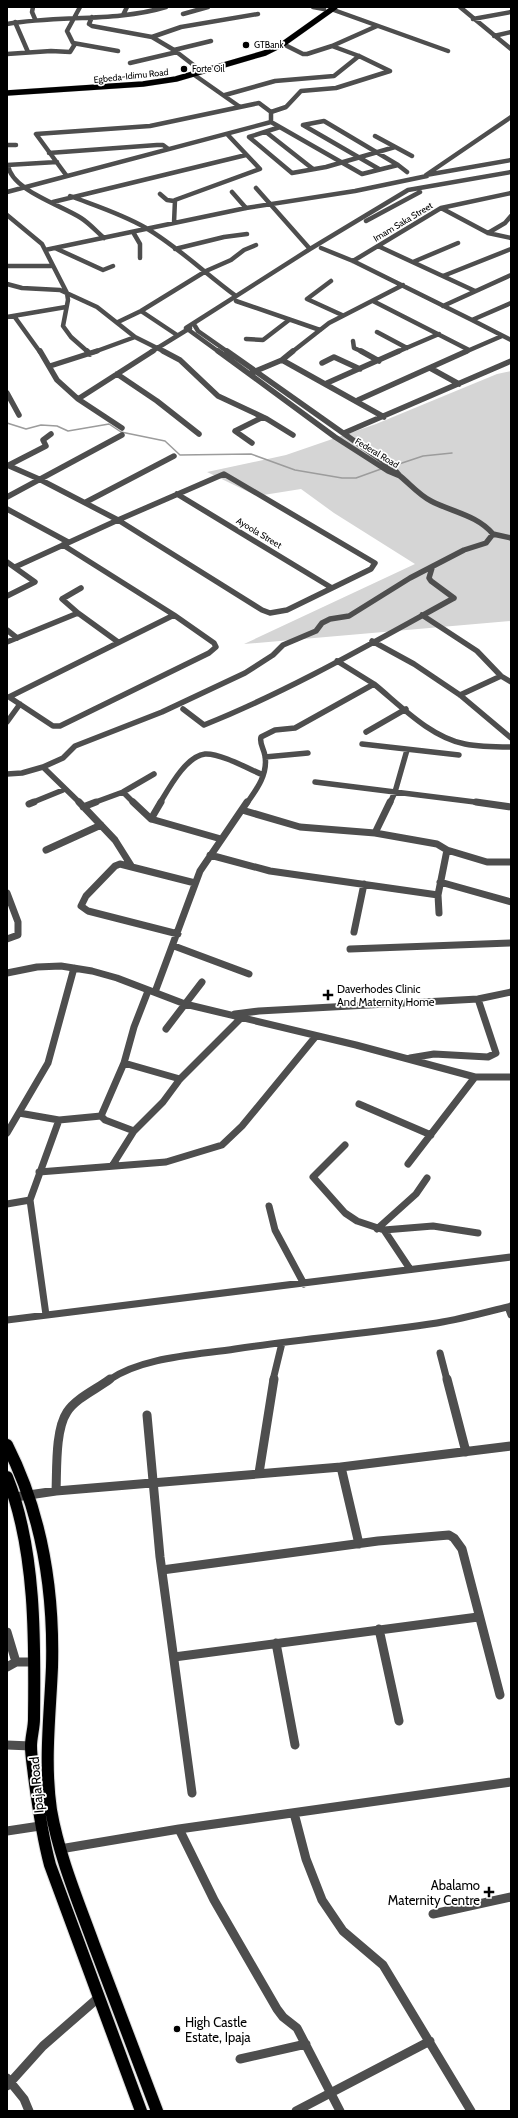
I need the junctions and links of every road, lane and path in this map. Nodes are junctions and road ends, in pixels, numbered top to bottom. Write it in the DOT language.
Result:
graph roads {
  1 [pos="33,7"];
  2 [pos="80,7"];
  3 [pos="127,7"];
  4 [pos="166,7"];
  5 [pos="208,7"];
  6 [pos="313,7"];
  7 [pos="460,7"];
  8 [pos="330,8"];
  9 [pos="511,12"];
  10 [pos="183,14"];
  11 [pos="258,14"];
  12 [pos="123,15"];
  13 [pos="92,17"];
  14 [pos="76,18"];
  15 [pos="35,19"];
  16 [pos="474,19"];
  17 [pos="15,22"];
  18 [pos="7,24"];
  19 [pos="306,25"];
  20 [pos="377,26"];
  21 [pos="511,32"];
  22 [pos="494,36"];
  23 [pos="152,37"];
  24 [pos="211,41"];
  25 [pos="75,44"];
  26 [pos="283,44"];
  27 [pos="332,46"];
  28 [pos="511,49"];
  29 [pos="118,51"];
  30 [pos="176,51"];
  31 [pos="448,51"];
  32 [pos="28,52"];
  33 [pos="7,54"];
  34 [pos="360,56"];
  35 [pos="130,62"];
  36 [pos="200,70"];
  37 [pos="194,74"];
  38 [pos="7,92"];
  39 [pos="226,95"];
  40 [pos="240,107"];
  41 [pos="271,112"];
  42 [pos="511,117"];
  43 [pos="271,122"];
  44 [pos="280,128"];
  45 [pos="266,132"];
  46 [pos="227,134"];
  47 [pos="375,136"];
  48 [pos="7,145"];
  49 [pos="16,145"];
  50 [pos="395,147"];
  51 [pos="168,148"];
  52 [pos="377,152"];
  53 [pos="50,153"];
  54 [pos="246,155"];
  55 [pos="412,156"];
  56 [pos="359,157"];
  57 [pos="511,160"];
  58 [pos="57,162"];
  59 [pos="341,162"];
  60 [pos="7,165"];
  61 [pos="398,165"];
  62 [pos="313,169"];
  63 [pos="379,169"];
  64 [pos="407,172"];
  65 [pos="511,172"];
  66 [pos="66,175"];
  67 [pos="511,175"];
  68 [pos="427,176"];
  69 [pos="25,188"];
  70 [pos="256,188"];
  71 [pos="7,192"];
  72 [pos="232,192"];
  73 [pos="511,193"];
  74 [pos="160,194"];
  75 [pos="70,196"];
  76 [pos="174,201"];
  77 [pos="53,202"];
  78 [pos="271,204"];
  79 [pos="246,208"];
  80 [pos="441,208"];
  81 [pos="370,213"];
  82 [pos="7,215"];
  83 [pos="377,215"];
  84 [pos="511,216"];
  85 [pos="174,224"];
  86 [pos="148,229"];
  87 [pos="133,232"];
  88 [pos="247,234"];
  89 [pos="490,234"];
  90 [pos="104,238"];
  91 [pos="511,238"];
  92 [pos="458,243"];
  93 [pos="511,244"];
  94 [pos="256,245"];
  95 [pos="378,246"];
  96 [pos="55,248"];
  97 [pos="321,248"];
  98 [pos="175,249"];
  99 [pos="310,249"];
  100 [pos="511,249"];
  101 [pos="45,250"];
  102 [pos="140,258"];
  103 [pos="353,261"];
  104 [pos="413,262"];
  105 [pos="7,266"];
  106 [pos="53,266"];
  107 [pos="113,266"];
  108 [pos="206,271"];
  109 [pos="511,275"];
  110 [pos="443,276"];
  111 [pos="331,281"];
  112 [pos="7,284"];
  113 [pos="403,285"];
  114 [pos="22,288"];
  115 [pos="7,290"];
  116 [pos="475,291"];
  117 [pos="68,293"];
  118 [pos="236,298"];
  119 [pos="373,301"];
  120 [pos="511,303"];
  121 [pos="443,306"];
  122 [pos="66,307"];
  123 [pos="503,307"];
  124 [pos="511,311"];
  125 [pos="141,312"];
  126 [pos="342,315"];
  127 [pos="14,316"];
  128 [pos="7,317"];
  129 [pos="289,320"];
  130 [pos="472,320"];
  131 [pos="118,322"];
  132 [pos="195,326"];
  133 [pos="188,329"];
  134 [pos="320,330"];
  135 [pos="377,332"];
  136 [pos="439,334"];
  137 [pos="177,335"];
  138 [pos="502,336"];
  139 [pos="135,337"];
  140 [pos="246,339"];
  141 [pos="353,340"];
  142 [pos="511,340"];
  143 [pos="156,348"];
  144 [pos="407,348"];
  145 [pos="470,350"];
  146 [pos="90,354"];
  147 [pos="322,357"];
  148 [pos="282,360"];
  149 [pos="329,360"];
  150 [pos="379,361"];
  151 [pos="511,361"];
  152 [pos="322,363"];
  153 [pos="50,366"];
  154 [pos="430,368"];
  155 [pos="360,369"];
  156 [pos="254,371"];
  157 [pos="117,374"];
  158 [pos="248,374"];
  159 [pos="327,383"];
  160 [pos="459,384"];
  161 [pos="7,393"];
  162 [pos="78,399"];
  163 [pos="358,400"];
  164 [pos="19,415"];
  165 [pos="263,417"];
  166 [pos="384,417"];
  167 [pos="122,428"];
  168 [pos="344,433"];
  169 [pos="51,434"];
  170 [pos="198,434"];
  171 [pos="122,435"];
  172 [pos="293,435"];
  173 [pos="252,443"];
  174 [pos="174,456"];
  175 [pos="8,465"];
  176 [pos="400,476"];
  177 [pos="40,479"];
  178 [pos="177,494"];
  179 [pos="7,497"];
  180 [pos="86,502"];
  181 [pos="7,509"];
  182 [pos="118,520"];
  183 [pos="492,534"];
  184 [pos="511,538"];
  185 [pos="65,544"];
  186 [pos="7,562"];
  187 [pos="15,567"];
  188 [pos="432,568"];
  189 [pos="81,588"];
  190 [pos="332,588"];
  191 [pos="7,596"];
  192 [pos="78,613"];
  193 [pos="174,615"];
  194 [pos="422,615"];
  195 [pos="7,630"];
  196 [pos="17,638"];
  197 [pos="372,641"];
  198 [pos="7,642"];
  199 [pos="118,642"];
  200 [pos="337,661"];
  201 [pos="501,676"];
  202 [pos="511,682"];
  203 [pos="374,684"];
  204 [pos="460,695"];
  205 [pos="8,697"];
  206 [pos="20,704"];
  207 [pos="183,709"];
  208 [pos="406,709"];
  209 [pos="7,722"];
  210 [pos="366,732"];
  211 [pos="509,737"];
  212 [pos="362,744"];
  213 [pos="496,747"];
  214 [pos="511,747"];
  215 [pos="407,750"];
  216 [pos="308,753"];
  217 [pos="459,755"];
  218 [pos="265,757"];
  219 [pos="43,767"];
  220 [pos="7,774"];
  221 [pos="154,774"];
  222 [pos="263,775"];
  223 [pos="315,782"];
  224 [pos="63,790"];
  225 [pos="123,792"];
  226 [pos="395,792"];
  227 [pos="29,804"];
  228 [pos="83,807"];
  229 [pos="511,807"];
  230 [pos="242,810"];
  231 [pos="151,819"];
  232 [pos="101,825"];
  233 [pos="376,832"];
  234 [pos="221,839"];
  235 [pos="46,850"];
  236 [pos="447,850"];
  237 [pos="210,855"];
  238 [pos="511,862"];
  239 [pos="132,867"];
  240 [pos="440,882"];
  241 [pos="195,883"];
  242 [pos="364,884"];
  243 [pos="7,893"];
  244 [pos="438,895"];
  245 [pos="511,902"];
  246 [pos="439,913"];
  247 [pos="354,932"];
  248 [pos="178,934"];
  249 [pos="7,938"];
  250 [pos="511,943"];
  251 [pos="174,946"];
  252 [pos="350,949"];
  253 [pos="74,968"];
  254 [pos="7,973"];
  255 [pos="249,974"];
  256 [pos="202,982"];
  257 [pos="152,991"];
  258 [pos="511,992"];
  259 [pos="478,999"];
  260 [pos="185,1004"];
  261 [pos="230,1015"];
  262 [pos="241,1018"];
  263 [pos="166,1029"];
  264 [pos="316,1036"];
  265 [pos="409,1058"];
  266 [pos="124,1063"];
  267 [pos="475,1077"];
  268 [pos="180,1078"];
  269 [pos="511,1078"];
  270 [pos="359,1104"];
  271 [pos="19,1113"];
  272 [pos="101,1116"];
  273 [pos="59,1120"];
  274 [pos="134,1131"];
  275 [pos="7,1133"];
  276 [pos="431,1135"];
  277 [pos="345,1145"];
  278 [pos="408,1164"];
  279 [pos="112,1166"];
  280 [pos="40,1172"];
  281 [pos="427,1178"];
  282 [pos="30,1200"];
  283 [pos="7,1204"];
  284 [pos="269,1206"];
  285 [pos="381,1229"];
  286 [pos="478,1233"];
  287 [pos="511,1257"];
  288 [pos="410,1269"];
  289 [pos="304,1284"];
  290 [pos="510,1310"];
  291 [pos="46,1315"];
  292 [pos="7,1320"];
  293 [pos="282,1343"];
  294 [pos="440,1353"];
  295 [pos="147,1415"];
  296 [pos="7,1445"];
  297 [pos="511,1446"];
  298 [pos="466,1452"];
  299 [pos="341,1467"];
  300 [pos="259,1473"];
  301 [pos="7,1477"];
  302 [pos="151,1484"];
  303 [pos="56,1491"];
  304 [pos="28,1495"];
  305 [pos="15,1497"];
  306 [pos="358,1544"];
  307 [pos="162,1570"];
  308 [pos="478,1617"];
  309 [pos="379,1629"];
  310 [pos="7,1632"];
  311 [pos="276,1643"];
  312 [pos="174,1657"];
  313 [pos="16,1662"];
  314 [pos="34,1662"];
  315 [pos="7,1667"];
  316 [pos="500,1695"];
  317 [pos="399,1721"];
  318 [pos="7,1745"];
  319 [pos="295,1745"];
  320 [pos="31,1746"];
  321 [pos="511,1782"];
  322 [pos="192,1793"];
  323 [pos="294,1813"];
  324 [pos="40,1826"];
  325 [pos="179,1829"];
  326 [pos="7,1831"];
  327 [pos="60,1849"];
  328 [pos="511,1897"];
  329 [pos="433,1914"];
  330 [pos="98,1998"];
  331 [pos="430,2041"];
  332 [pos="306,2044"];
  333 [pos="240,2059"];
  334 [pos="8,2082"];
  335 [pos="330,2093"];
  336 [pos="29,2111"];
  337 [pos="141,2111"];
  338 [pos="157,2111"];
  339 [pos="296,2111"];
  340 [pos="340,2111"];
  341 [pos="471,2111"];
  1 -- 15 [label="street"];
  2 -- 14 [label="street"];
  3 -- 12 [label="street"];
  4 -- 12 [label="street"];
  5 -- 10 [label="street"];
  6 -- 8 [label="street"];
  7 -- 16 [label="street"];
  8 -- 19 [label="main road, Egbeda-Idimu Road"];
  8 -- 20 [label="street"];
  9 -- 16 [label="street"];
  11 -- 23 [label="street"];
  12 -- 13 [label="street"];
  13 -- 14 [label="street"];
  13 -- 23 [label="street"];
  14 -- 15 [label="street"];
  14 -- 25 [label="street"];
  15 -- 17 [label="street"];
  16 -- 22 [label="street"];
  17 -- 18 [label="street"];
  17 -- 32 [label="street"];
  19 -- 26 [label="main road, Egbeda-Idimu Road"];
  19 -- 36 [label="main road, Egbeda-Idimu Road"];
  20 -- 27 [label="street"];
  20 -- 31 [label="street"];
  21 -- 22 [label="street"];
  22 -- 28 [label="street"];
  23 -- 30 [label="street"];
  24 -- 30 [label="street"];
  25 -- 29 [label="street"];
  25 -- 32 [label="street"];
  26 -- 27 [label="street"];
  26 -- 37 [label="main road, Egbeda-Idimu Road"];
  27 -- 34 [label="street"];
  30 -- 35 [label="street"];
  30 -- 36 [label="street"];
  32 -- 33 [label="street"];
  34 -- 39 [label="street"];
  34 -- 41 [label="street"];
  36 -- 38 [label="main road, Egbeda-Idimu Road"];
  37 -- 38 [label="main road, Egbeda-Idimu Road"];
  37 -- 39 [label="street"];
  39 -- 40 [label="street"];
  40 -- 41 [label="street"];
  40 -- 53 [label="street"];
  41 -- 43 [label="street"];
  42 -- 68 [label="street"];
  43 -- 44 [label="street"];
  43 -- 46 [label="street"];
  44 -- 45 [label="street"];
  44 -- 59 [label="street"];
  45 -- 62 [label="street"];
  45 -- 62 [label="street"];
  46 -- 51 [label="street"];
  46 -- 54 [label="street"];
  47 -- 50 [label="street"];
  48 -- 49 [label="street"];
  50 -- 52 [label="street"];
  50 -- 55 [label="street"];
  51 -- 53 [label="street"];
  51 -- 66 [label="street"];
  52 -- 56 [label="street"];
  52 -- 56 [label="street"];
  52 -- 61 [label="street"];
  53 -- 58 [label="street"];
  54 -- 75 [label="street"];
  54 -- 76 [label="street"];
  56 -- 59 [label="street"];
  56 -- 63 [label="street"];
  57 -- 68 [label="street"];
  58 -- 60 [label="street"];
  58 -- 66 [label="street"];
  59 -- 62 [label="street"];
  59 -- 63 [label="street"];
  60 -- 69 [label="street"];
  61 -- 63 [label="street"];
  61 -- 64 [label="street"];
  65 -- 81 [label="street"];
  66 -- 69 [label="street"];
  67 -- 83 [label="street"];
  68 -- 78 [label="street"];
  69 -- 71 [label="street"];
  69 -- 77 [label="street"];
  70 -- 78 [label="street"];
  72 -- 79 [label="street"];
  73 -- 80 [label="street, Imam Saka Street"];
  74 -- 76 [label="street"];
  75 -- 77 [label="street"];
  75 -- 86 [label="street"];
  76 -- 85 [label="street"];
  77 -- 90 [label="street"];
  78 -- 79 [label="street"];
  78 -- 99 [label="street"];
  79 -- 85 [label="street"];
  80 -- 89 [label="street"];
  80 -- 95 [label="street, Imam Saka Street"];
  81 -- 83 [label="street"];
  81 -- 99 [label="street"];
  82 -- 101 [label="street"];
  83 -- 97 [label="street"];
  84 -- 89 [label="street"];
  85 -- 86 [label="street"];
  86 -- 87 [label="street"];
  86 -- 98 [label="street"];
  87 -- 90 [label="street"];
  87 -- 102 [label="street"];
  88 -- 98 [label="street"];
  89 -- 91 [label="street"];
  89 -- 93 [label="street"];
  90 -- 96 [label="street"];
  92 -- 104 [label="street"];
  94 -- 108 [label="street"];
  95 -- 103 [label="street, Imam Saka Street"];
  95 -- 104 [label="street"];
  96 -- 101 [label="street"];
  96 -- 107 [label="street"];
  97 -- 103 [label="street"];
  97 -- 118 [label="street"];
  98 -- 108 [label="street"];
  99 -- 118 [label="street"];
  100 -- 110 [label="street"];
  101 -- 106 [label="street"];
  103 -- 113 [label="street"];
  104 -- 110 [label="street"];
  105 -- 106 [label="street"];
  106 -- 117 [label="street"];
  108 -- 118 [label="street"];
  108 -- 125 [label="street"];
  109 -- 116 [label="street"];
  110 -- 116 [label="street"];
  111 -- 126 [label="street"];
  112 -- 114 [label="street"];
  113 -- 119 [label="street"];
  113 -- 121 [label="street"];
  114 -- 115 [label="street"];
  114 -- 117 [label="street"];
  116 -- 121 [label="street"];
  117 -- 122 [label="street"];
  117 -- 131 [label="street"];
  118 -- 129 [label="street"];
  118 -- 132 [label="street"];
  118 -- 133 [label="street"];
  119 -- 126 [label="street"];
  119 -- 136 [label="street"];
  120 -- 123 [label="street"];
  121 -- 130 [label="street"];
  122 -- 127 [label="street"];
  122 -- 146 [label="street"];
  123 -- 124 [label="street"];
  123 -- 130 [label="street"];
  125 -- 131 [label="street"];
  125 -- 137 [label="street"];
  126 -- 134 [label="street"];
  127 -- 128 [label="street"];
  127 -- 153 [label="street"];
  129 -- 134 [label="street"];
  129 -- 140 [label="street"];
  130 -- 138 [label="street"];
  131 -- 139 [label="street"];
  132 -- 133 [label="street"];
  132 -- 156 [label="street, Federal Road"];
  133 -- 137 [label="street"];
  133 -- 158 [label="street, Federal Road"];
  134 -- 148 [label="street"];
  135 -- 144 [label="street"];
  136 -- 144 [label="street"];
  136 -- 145 [label="street"];
  137 -- 143 [label="street"];
  138 -- 142 [label="street"];
  138 -- 145 [label="street"];
  139 -- 143 [label="street"];
  139 -- 146 [label="street"];
  141 -- 150 [label="street"];
  143 -- 157 [label="street"];
  143 -- 165 [label="street"];
  144 -- 150 [label="street"];
  145 -- 154 [label="street"];
  146 -- 153 [label="street"];
  147 -- 149 [label="street"];
  148 -- 156 [label="street"];
  148 -- 159 [label="street"];
  149 -- 152 [label="street"];
  149 -- 155 [label="street"];
  150 -- 155 [label="street"];
  151 -- 160 [label="street"];
  153 -- 162 [label="street"];
  154 -- 160 [label="street"];
  154 -- 163 [label="street"];
  155 -- 159 [label="street"];
  156 -- 158 [label="street"];
  156 -- 168 [label="street, Federal Road"];
  157 -- 162 [label="street"];
  157 -- 170 [label="street"];
  158 -- 176 [label="street, Federal Road"];
  159 -- 163 [label="street"];
  160 -- 166 [label="street"];
  161 -- 164 [label="street"];
  162 -- 167 [label="street"];
  163 -- 166 [label="street"];
  165 -- 172 [label="street"];
  165 -- 173 [label="street"];
  166 -- 168 [label="street"];
  168 -- 176 [label="street, Federal Road"];
  169 -- 175 [label="street"];
  171 -- 177 [label="street"];
  174 -- 180 [label="street"];
  175 -- 177 [label="street"];
  176 -- 183 [label="street"];
  177 -- 179 [label="street"];
  177 -- 180 [label="street"];
  178 -- 182 [label="street"];
  178 -- 190 [label="street, Ayoola Street"];
  178 -- 190 [label="street"];
  180 -- 182 [label="street"];
  181 -- 185 [label="street"];
  182 -- 185 [label="street"];
  182 -- 190 [label="street"];
  183 -- 184 [label="street"];
  183 -- 188 [label="street"];
  185 -- 187 [label="street"];
  185 -- 193 [label="street"];
  186 -- 187 [label="street"];
  187 -- 191 [label="street"];
  188 -- 194 [label="street"];
  188 -- 219 [label="street"];
  189 -- 192 [label="street"];
  192 -- 196 [label="street"];
  192 -- 199 [label="street"];
  193 -- 199 [label="street"];
  193 -- 206 [label="street"];
  194 -- 197 [label="street"];
  194 -- 201 [label="street"];
  195 -- 196 [label="street"];
  196 -- 198 [label="street"];
  197 -- 200 [label="street"];
  197 -- 204 [label="street"];
  199 -- 205 [label="street"];
  200 -- 203 [label="street"];
  200 -- 207 [label="street"];
  201 -- 202 [label="street"];
  201 -- 204 [label="street"];
  203 -- 208 [label="street"];
  203 -- 218 [label="street"];
  204 -- 211 [label="street"];
  205 -- 206 [label="street"];
  206 -- 209 [label="street"];
  208 -- 210 [label="street"];
  208 -- 213 [label="street"];
  211 -- 213 [label="street"];
  212 -- 215 [label="street"];
  213 -- 214 [label="street"];
  215 -- 217 [label="street"];
  215 -- 226 [label="street"];
  216 -- 218 [label="street"];
  218 -- 222 [label="street"];
  219 -- 220 [label="street"];
  219 -- 224 [label="street"];
  221 -- 225 [label="street"];
  222 -- 230 [label="street"];
  222 -- 231 [label="street"];
  223 -- 226 [label="street"];
  224 -- 227 [label="street"];
  224 -- 228 [label="street"];
  225 -- 228 [label="street"];
  225 -- 231 [label="street"];
  226 -- 229 [label="street"];
  226 -- 233 [label="street"];
  228 -- 232 [label="street"];
  230 -- 233 [label="street"];
  230 -- 234 [label="street"];
  231 -- 234 [label="street"];
  232 -- 235 [label="street"];
  232 -- 239 [label="street"];
  233 -- 236 [label="street"];
  234 -- 237 [label="street"];
  236 -- 238 [label="street"];
  236 -- 240 [label="street"];
  237 -- 241 [label="street"];
  237 -- 242 [label="street"];
  239 -- 241 [label="street"];
  239 -- 248 [label="street"];
  240 -- 244 [label="street"];
  240 -- 245 [label="street"];
  241 -- 248 [label="street"];
  242 -- 244 [label="street"];
  242 -- 247 [label="street"];
  243 -- 249 [label="street"];
  244 -- 246 [label="street"];
  248 -- 251 [label="street"];
  250 -- 252 [label="street"];
  251 -- 255 [label="street"];
  251 -- 257 [label="street"];
  253 -- 254 [label="street"];
  253 -- 257 [label="street"];
  253 -- 271 [label="street"];
  256 -- 260 [label="street"];
  257 -- 260 [label="street"];
  257 -- 266 [label="street"];
  258 -- 259 [label="street"];
  259 -- 261 [label="street"];
  259 -- 265 [label="street"];
  260 -- 261 [label="street"];
  260 -- 263 [label="street"];
  261 -- 262 [label="street"];
  262 -- 264 [label="street"];
  262 -- 268 [label="street"];
  264 -- 265 [label="street"];
  264 -- 279 [label="street"];
  265 -- 267 [label="street"];
  266 -- 268 [label="street"];
  266 -- 272 [label="street"];
  267 -- 269 [label="street"];
  267 -- 276 [label="street"];
  268 -- 274 [label="street"];
  270 -- 276 [label="street"];
  271 -- 273 [label="street"];
  271 -- 275 [label="street"];
  272 -- 273 [label="street"];
  272 -- 274 [label="street"];
  273 -- 280 [label="street"];
  274 -- 279 [label="street"];
  276 -- 278 [label="street"];
  277 -- 285 [label="street"];
  279 -- 280 [label="street"];
  280 -- 282 [label="street"];
  281 -- 285 [label="street"];
  282 -- 283 [label="street"];
  282 -- 291 [label="street"];
  284 -- 289 [label="street"];
  285 -- 286 [label="street"];
  285 -- 288 [label="street"];
  287 -- 288 [label="street"];
  288 -- 289 [label="street"];
  289 -- 291 [label="street"];
  290 -- 293 [label="street"];
  291 -- 292 [label="street"];
  293 -- 300 [label="street"];
  293 -- 303 [label="street"];
  294 -- 298 [label="street"];
  295 -- 302 [label="street"];
  296 -- 304 [label="main road, Ipaja Road"];
  297 -- 298 [label="street"];
  298 -- 299 [label="street"];
  299 -- 300 [label="street"];
  299 -- 306 [label="street"];
  300 -- 302 [label="street"];
  301 -- 305 [label="main road, Ipaja Road"];
  302 -- 303 [label="street"];
  302 -- 307 [label="street"];
  303 -- 304 [label="street"];
  304 -- 305 [label="street"];
  304 -- 327 [label="main road, Ipaja Road"];
  305 -- 314 [label="main road, Ipaja Road"];
  306 -- 307 [label="street"];
  306 -- 308 [label="street"];
  307 -- 312 [label="street"];
  308 -- 309 [label="street"];
  308 -- 316 [label="street"];
  309 -- 311 [label="street"];
  309 -- 317 [label="street"];
  310 -- 313 [label="street"];
  311 -- 312 [label="street"];
  311 -- 319 [label="street"];
  312 -- 322 [label="street"];
  313 -- 314 [label="street"];
  313 -- 315 [label="street"];
  314 -- 320 [label="main road, Ipaja Road"];
  318 -- 320 [label="street"];
  320 -- 324 [label="main road, Ipaja Road"];
  321 -- 323 [label="street"];
  323 -- 325 [label="street"];
  323 -- 331 [label="street"];
  324 -- 326 [label="street"];
  324 -- 330 [label="main road, Ipaja Road"];
  325 -- 327 [label="street"];
  325 -- 332 [label="street"];
  327 -- 338 [label="main road, Ipaja Road"];
  328 -- 329 [label="street"];
  330 -- 334 [label="street"];
  330 -- 337 [label="main road, Ipaja Road"];
  331 -- 335 [label="street"];
  331 -- 341 [label="street"];
  332 -- 333 [label="street"];
  332 -- 335 [label="street"];
  334 -- 336 [label="street"];
  335 -- 339 [label="street"];
  335 -- 340 [label="street"];
}
